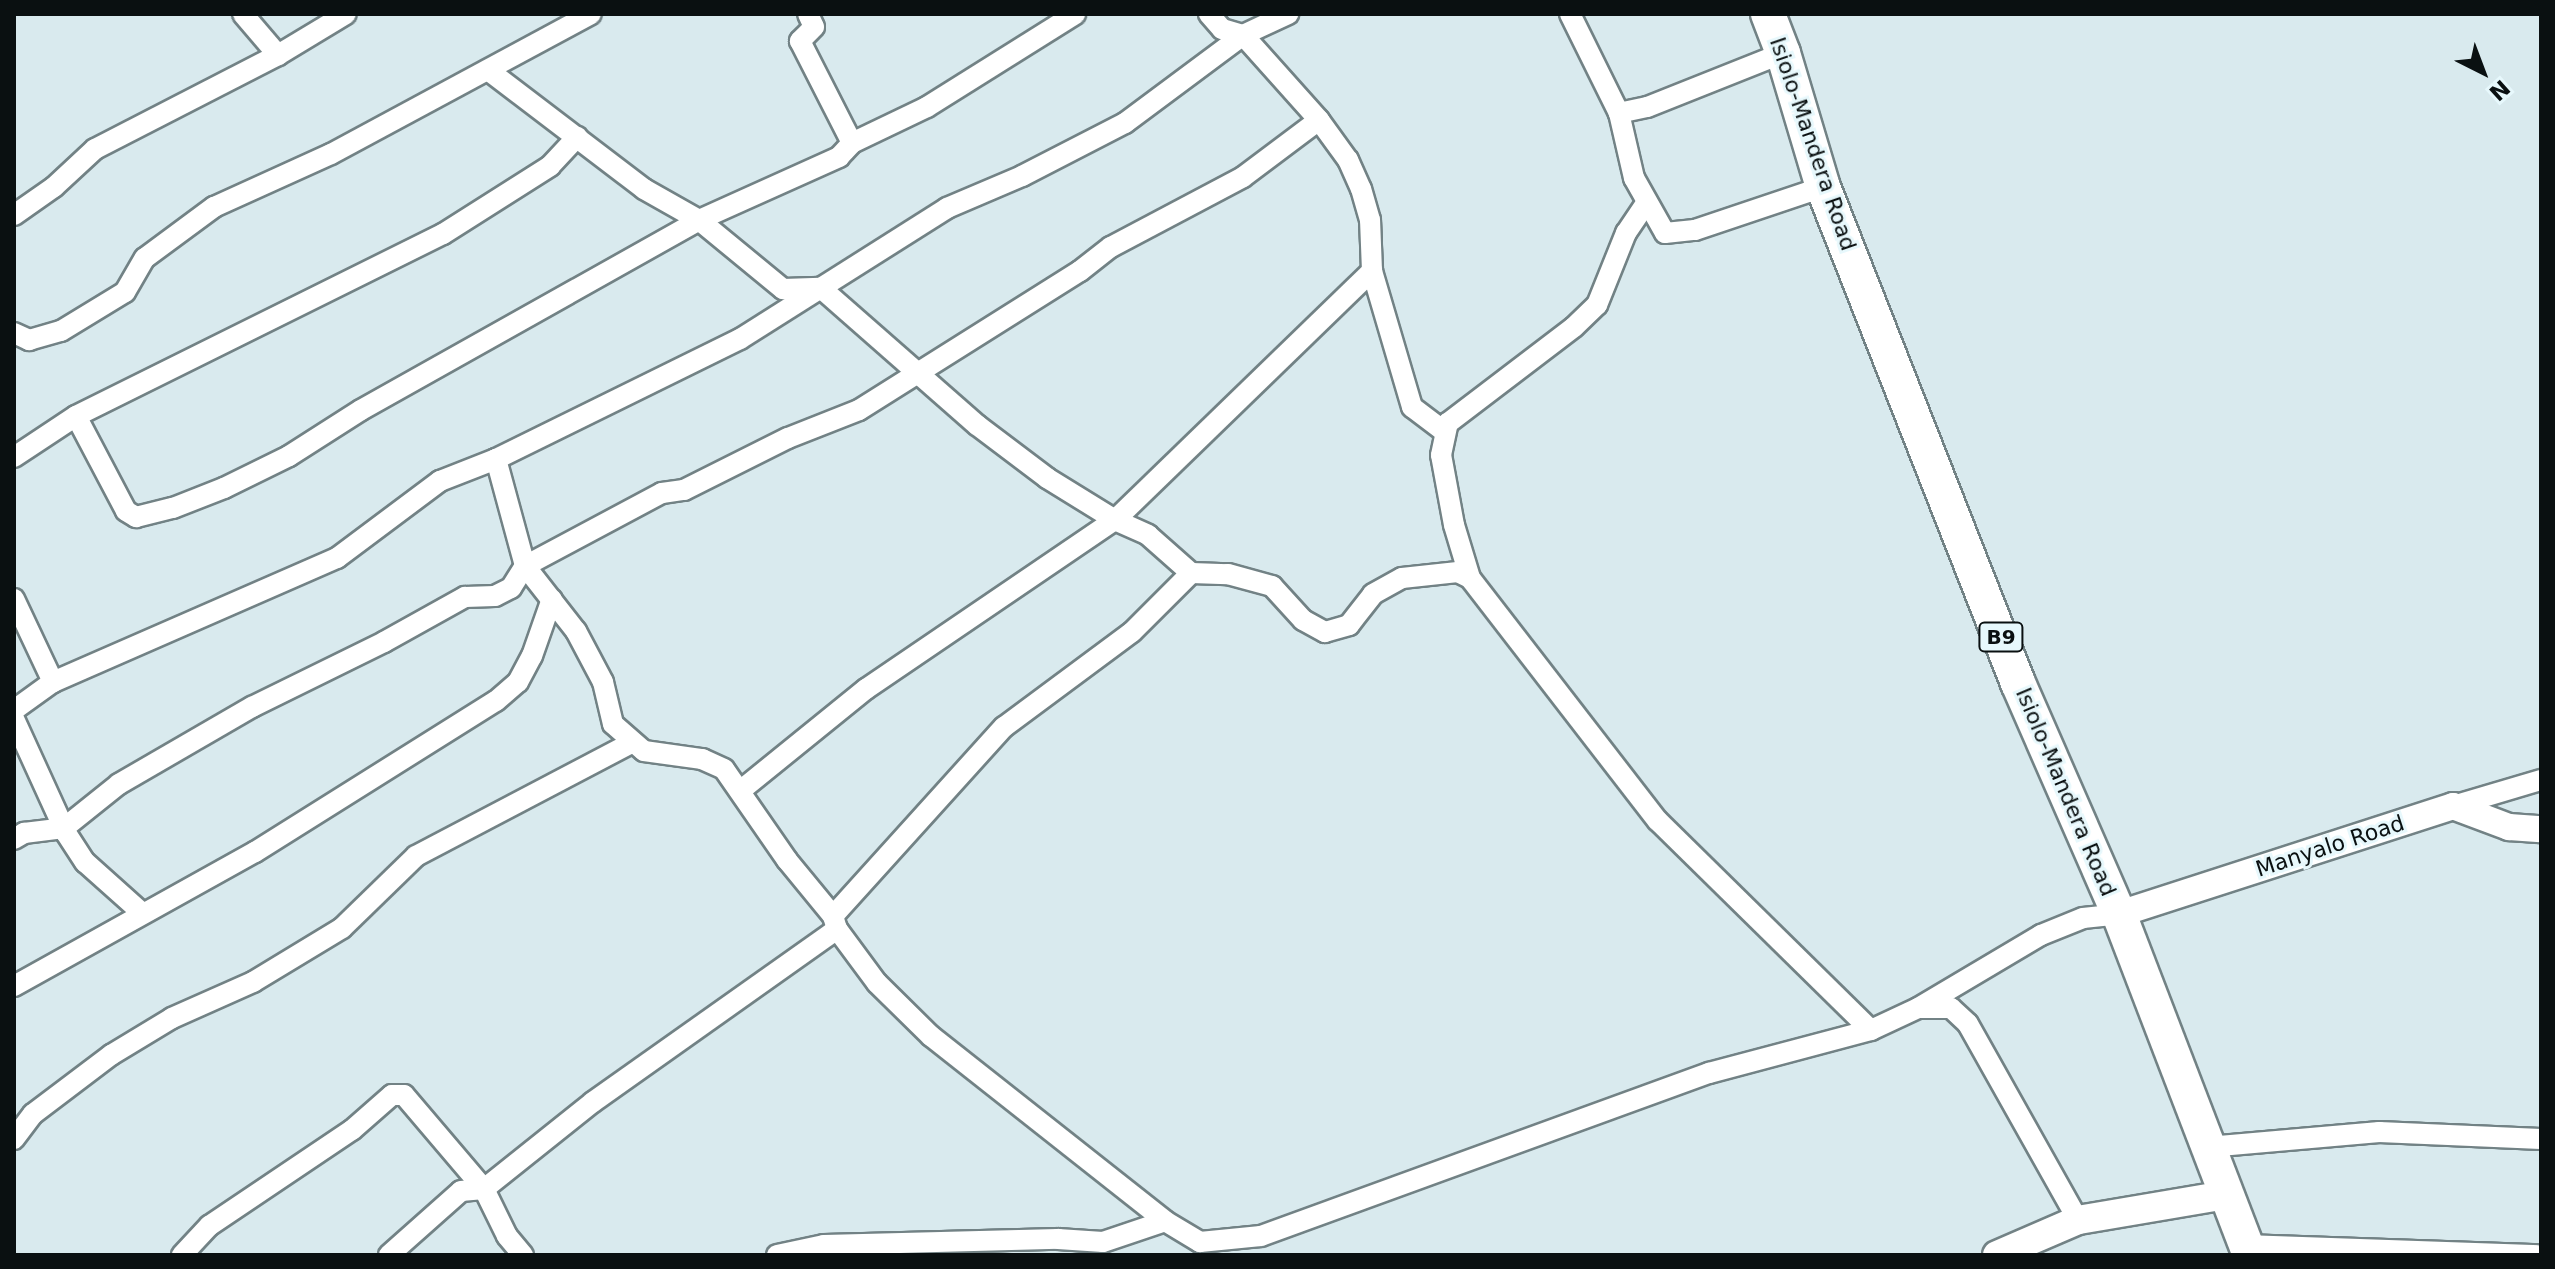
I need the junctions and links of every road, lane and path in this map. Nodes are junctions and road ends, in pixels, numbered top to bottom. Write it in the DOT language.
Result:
graph roads {
  1 [pos="243,14"];
  2 [pos="346,14"];
  3 [pos="591,14"];
  4 [pos="808,14"];
  5 [pos="1075,14"];
  6 [pos="1209,14"];
  7 [pos="1288,14"];
  8 [pos="1570,14"];
  9 [pos="1768,14"];
  10 [pos="1243,35"];
  11 [pos="1783,53"];
  12 [pos="278,55"];
  13 [pos="488,70"];
  14 [pos="1619,113"];
  15 [pos="1319,120"];
  16 [pos="577,137"];
  17 [pos="852,143"];
  18 [pos="1823,187"];
  19 [pos="1647,202"];
  20 [pos="14,215"];
  21 [pos="699,220"];
  22 [pos="1372,271"];
  23 [pos="821,288"];
  24 [pos="14,333"];
  25 [pos="919,372"];
  26 [pos="76,416"];
  27 [pos="1445,432"];
  28 [pos="14,457"];
  29 [pos="496,459"];
  30 [pos="1115,520"];
  31 [pos="525,566"];
  32 [pos="1191,573"];
  33 [pos="1470,578"];
  34 [pos="14,599"];
  35 [pos="552,599"];
  36 [pos="53,682"];
  37 [pos="14,710"];
  38 [pos="14,719"];
  39 [pos="631,743"];
  40 [pos="2541,780"];
  41 [pos="740,791"];
  42 [pos="2453,806"];
  43 [pos="64,828"];
  44 [pos="2541,829"];
  45 [pos="14,839"];
  46 [pos="142,913"];
  47 [pos="2119,914"];
  48 [pos="835,923"];
  49 [pos="14,986"];
  50 [pos="1918,1008"];
  51 [pos="1871,1030"];
  52 [pos="14,1139"];
  53 [pos="2541,1139"];
  54 [pos="2208,1147"];
  55 [pos="484,1189"];
  56 [pos="2226,1195"];
  57 [pos="2078,1220"];
  58 [pos="1165,1221"];
  59 [pos="1195,1248"];
  60 [pos="2248,1250"];
  61 [pos="182,1255"];
  62 [pos="389,1255"];
  63 [pos="523,1255"];
  64 [pos="777,1255"];
  65 [pos="1997,1255"];
  66 [pos="2537,1255"];
  1 -- 12 [label="street"];
  2 -- 12 [label="street"];
  3 -- 13 [label="street"];
  4 -- 17 [label="street"];
  5 -- 17 [label="street"];
  6 -- 10 [label="street"];
  7 -- 10 [label="street"];
  8 -- 14 [label="street"];
  9 -- 11 [label="highway, Isiolo-Mandera Road / B9"];
  10 -- 15 [label="street"];
  10 -- 23 [label="street"];
  11 -- 14 [label="street"];
  11 -- 18 [label="highway, Isiolo-Mandera Road / B9"];
  12 -- 20 [label="street"];
  13 -- 16 [label="street"];
  13 -- 24 [label="street"];
  14 -- 19 [label="street"];
  15 -- 22 [label="street"];
  15 -- 25 [label="street"];
  16 -- 21 [label="street"];
  16 -- 26 [label="street"];
  17 -- 21 [label="street"];
  18 -- 19 [label="street"];
  18 -- 47 [label="highway, Isiolo-Mandera Road / B9"];
  19 -- 27 [label="street"];
  21 -- 23 [label="street"];
  21 -- 26 [label="street"];
  22 -- 27 [label="street"];
  22 -- 30 [label="street"];
  23 -- 25 [label="street"];
  23 -- 29 [label="street"];
  25 -- 30 [label="street"];
  25 -- 31 [label="street"];
  26 -- 28 [label="street"];
  27 -- 33 [label="street"];
  29 -- 31 [label="street"];
  29 -- 36 [label="street"];
  30 -- 32 [label="street"];
  30 -- 41 [label="street"];
  31 -- 35 [label="street"];
  31 -- 43 [label="street"];
  32 -- 33 [label="street"];
  32 -- 48 [label="street"];
  33 -- 51 [label="street"];
  34 -- 36 [label="street"];
  35 -- 39 [label="street"];
  35 -- 46 [label="street"];
  36 -- 37 [label="street"];
  38 -- 43 [label="street"];
  39 -- 41 [label="street"];
  39 -- 52 [label="street"];
  40 -- 42 [label="street"];
  41 -- 48 [label="street"];
  42 -- 44 [label="street"];
  42 -- 47 [label="street, Manyalo Road"];
  43 -- 45 [label="street"];
  43 -- 46 [label="street"];
  46 -- 49 [label="street"];
  47 -- 50 [label="street"];
  47 -- 54 [label="highway, Isiolo-Mandera Road / B9"];
  48 -- 55 [label="street"];
  48 -- 58 [label="street"];
  50 -- 51 [label="street"];
  50 -- 57 [label="street"];
  51 -- 59 [label="street"];
  53 -- 54 [label="street"];
  54 -- 56 [label="highway, Isiolo-Mandera Road / B9"];
  55 -- 61 [label="street"];
  55 -- 62 [label="street"];
  55 -- 63 [label="street"];
  56 -- 57 [label="main road"];
  56 -- 60 [label="highway, Isiolo-Mandera Road / B9"];
  57 -- 65 [label="main road"];
  58 -- 59 [label="street"];
  58 -- 64 [label="street"];
  60 -- 66 [label="street"];
}
